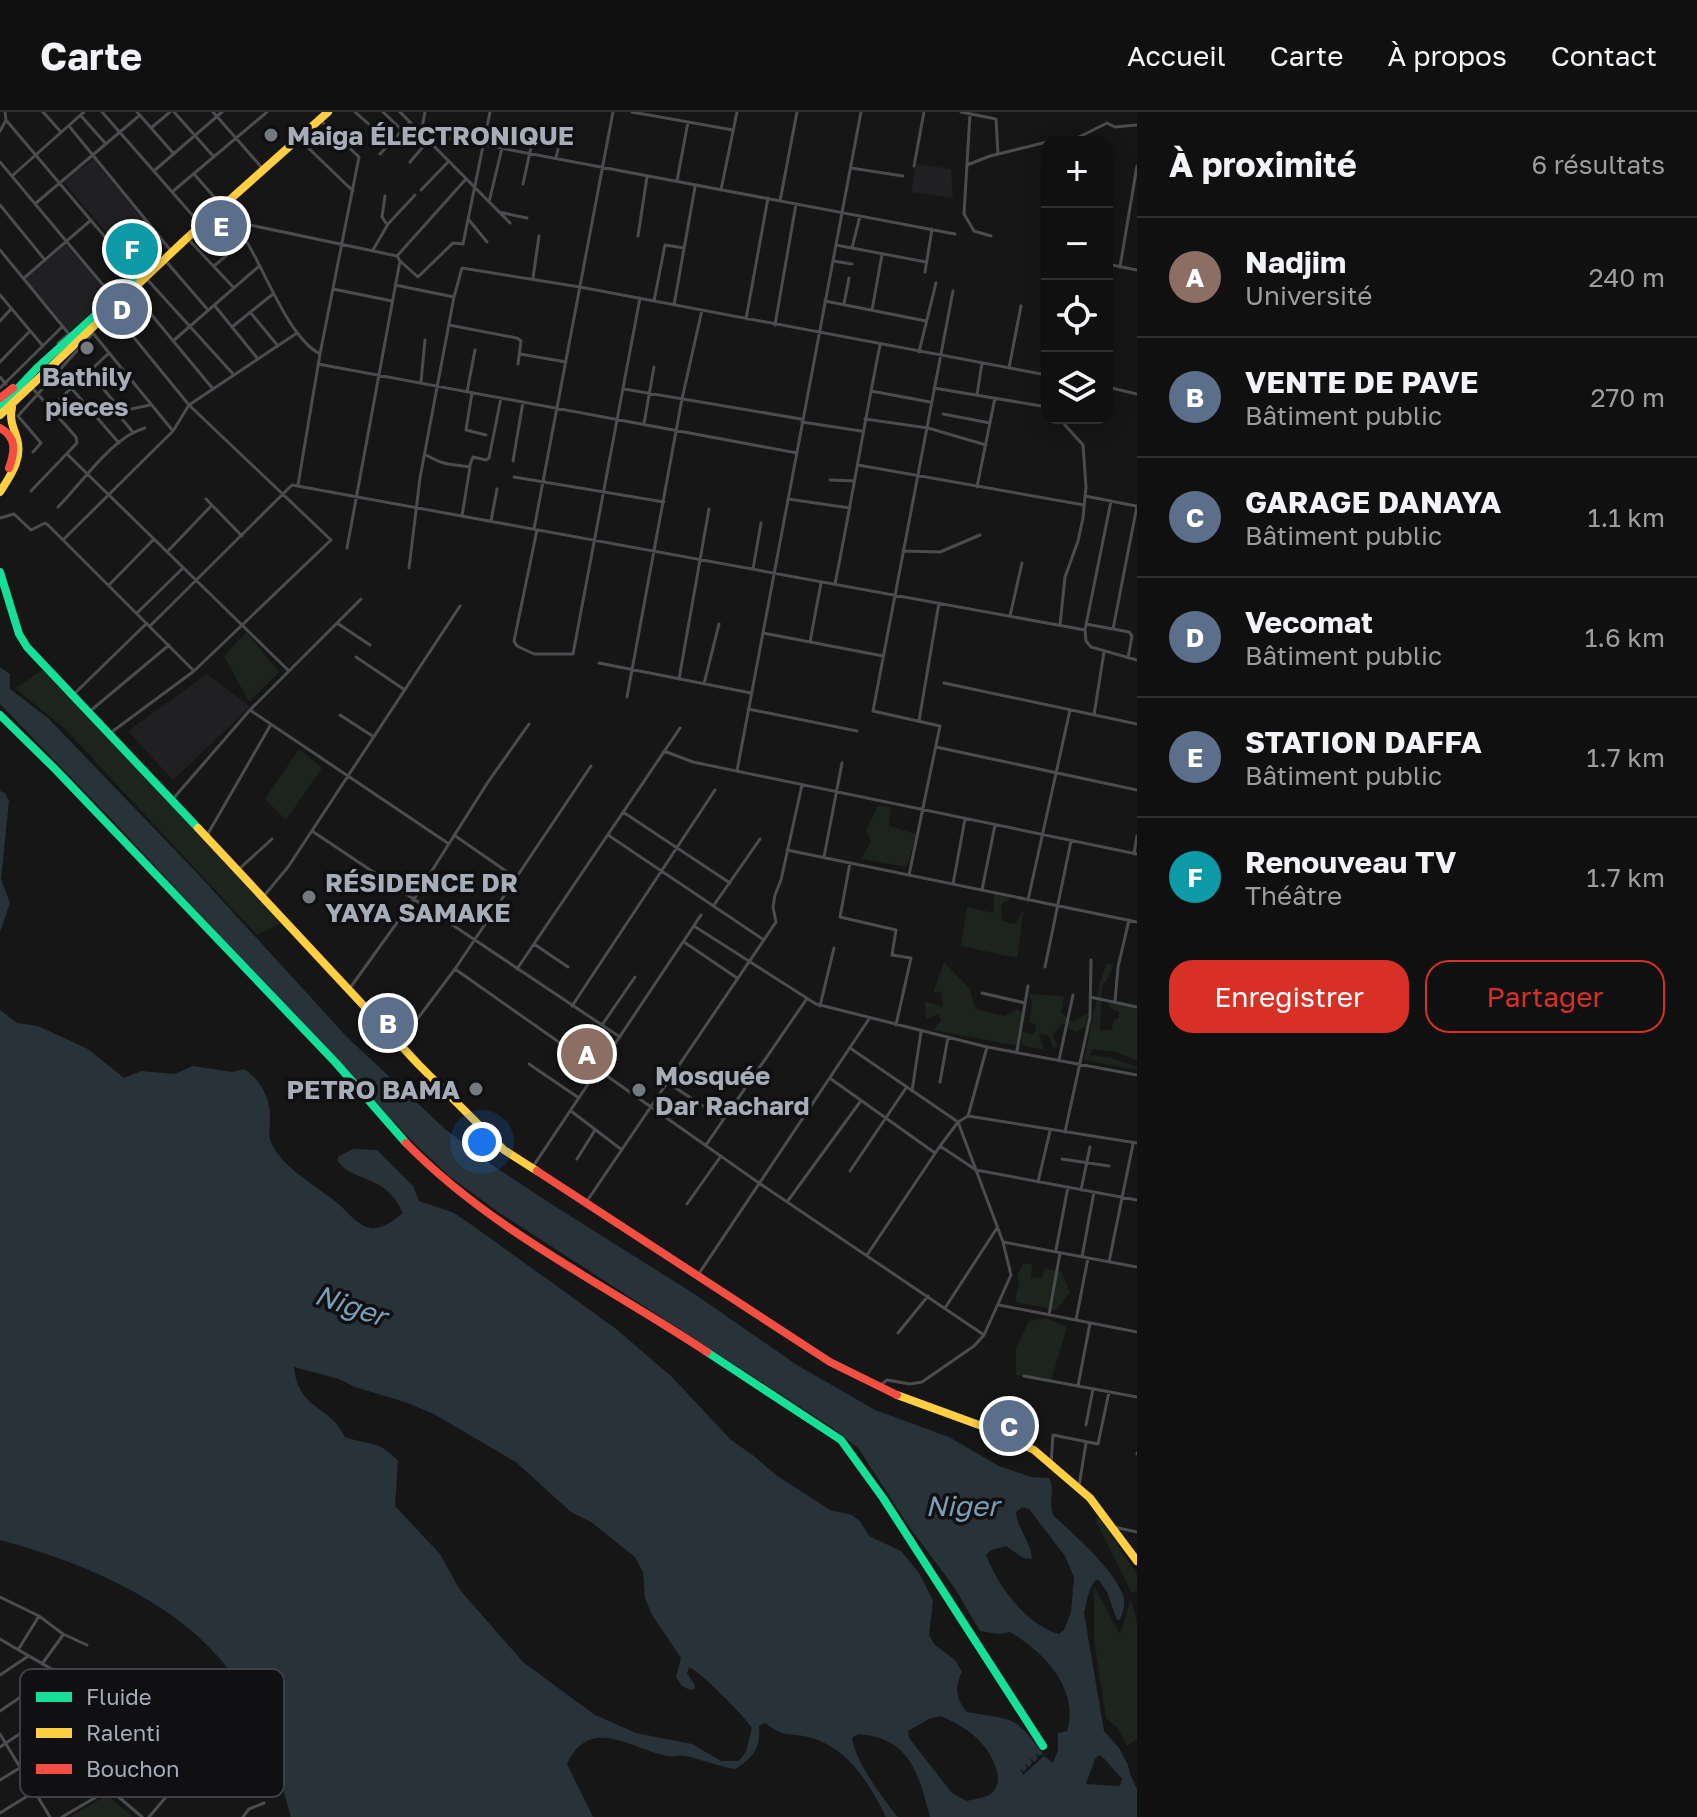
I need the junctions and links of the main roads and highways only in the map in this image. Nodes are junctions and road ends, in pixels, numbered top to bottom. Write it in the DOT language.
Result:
graph roads {
  1 [pos="328,112"];
  2 [pos="142,276"];
  3 [pos="62,347"];
  4 [pos="37,368"];
  5 [pos="33,391"];
  6 [pos="3,393"];
  7 [pos="0,407"];
  8 [pos="12,408"];
  9 [pos="0,417"];
  10 [pos="0,428"];
  11 [pos="0,483"];
  12 [pos="0,492"];
  13 [pos="0,572"];
  14 [pos="0,578"];
  15 [pos="5,588"];
  16 [pos="0,715"];
  17 [pos="1137,1561"];
  18 [pos="1043,1746"];
  1 -- 2 [label="main road"];
  2 -- 3 [label="main road"];
  2 -- 3 [label="main road"];
  3 -- 4 [label="main road"];
  3 -- 5 [label="main road"];
  4 -- 6 [label="main road"];
  4 -- 7 [label="main road"];
  5 -- 8 [label="main road"];
  5 -- 9 [label="main road"];
  8 -- 9 [label="main road"];
  8 -- 12 [label="main road"];
  10 -- 11 [label="main road"];
  13 -- 15 [label="main road"];
  14 -- 15 [label="main road"];
  15 -- 17 [label="main road"];
  16 -- 18 [label="main road"];
}
